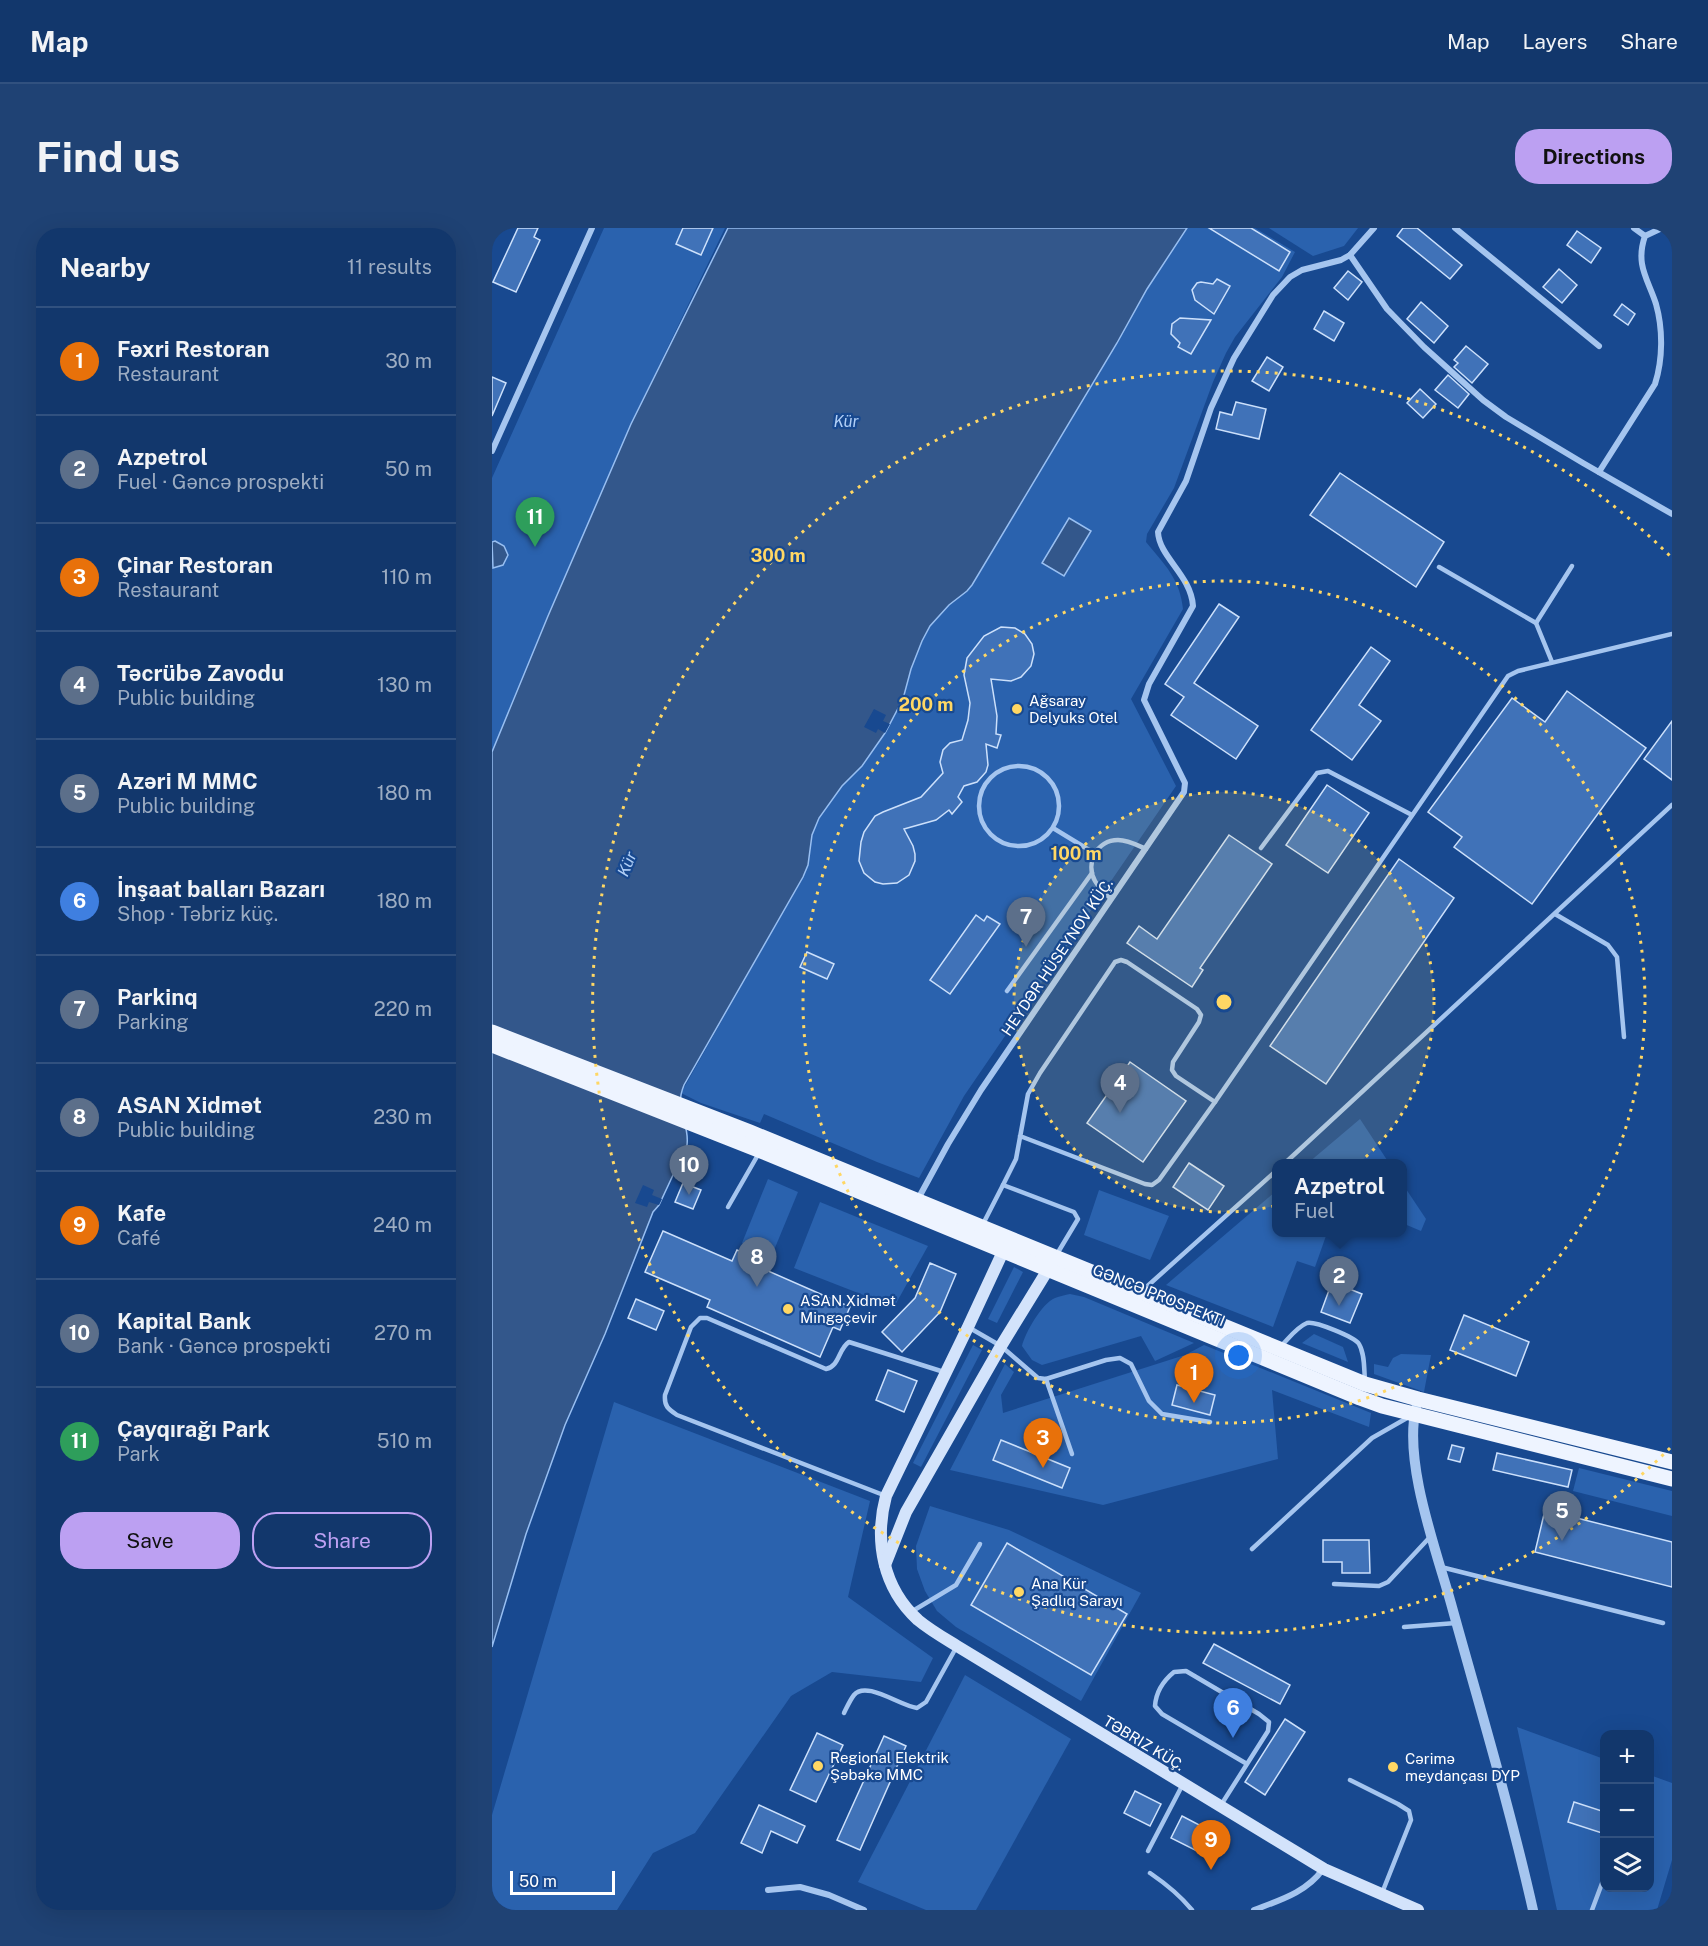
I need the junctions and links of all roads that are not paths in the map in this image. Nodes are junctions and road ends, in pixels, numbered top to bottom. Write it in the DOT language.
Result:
graph roads {
  1 [pos="592,228"];
  2 [pos="1374,228"];
  3 [pos="1455,228"];
  4 [pos="1634,228"];
  5 [pos="1662,228"];
  6 [pos="1645,236"];
  7 [pos="1350,255"];
  8 [pos="1599,346"];
  9 [pos="492,451"];
  10 [pos="1599,472"];
  11 [pos="1672,514"];
  12 [pos="1572,566"];
  13 [pos="1439,567"];
  14 [pos="1536,622"];
  15 [pos="1672,634"];
  16 [pos="1552,662"];
  17 [pos="1672,805"];
  18 [pos="1412,815"];
  19 [pos="1053,828"];
  20 [pos="1262,848"];
  21 [pos="1146,849"];
  22 [pos="1094,853"];
  23 [pos="1092,873"];
  24 [pos="1111,899"];
  25 [pos="1555,914"];
  26 [pos="1008,991"];
  27 [pos="492,1032"];
  28 [pos="1624,1037"];
  29 [pos="492,1045"];
  30 [pos="1215,1102"];
  31 [pos="1020,1136"];
  32 [pos="748,1138"];
  33 [pos="761,1151"];
  34 [pos="1289,1159"];
  35 [pos="1272,1175"];
  36 [pos="1004,1185"];
  37 [pos="918,1200"];
  38 [pos="728,1208"];
  39 [pos="982,1226"];
  40 [pos="1006,1244"];
  41 [pos="1052,1263"];
  42 [pos="1140,1292"];
  43 [pos="968,1327"];
  44 [pos="1001,1346"];
  45 [pos="1279,1348"];
  46 [pos="946,1373"];
  47 [pos="1046,1379"];
  48 [pos="1365,1384"];
  49 [pos="1416,1406"];
  50 [pos="1210,1422"];
  51 [pos="1072,1454"];
  52 [pos="1672,1462"];
  53 [pos="1672,1479"];
  54 [pos="886,1496"];
  55 [pos="1432,1534"];
  56 [pos="980,1544"];
  57 [pos="1252,1549"];
  58 [pos="885,1566"];
  59 [pos="1441,1567"];
  60 [pos="1334,1584"];
  61 [pos="911,1612"];
  62 [pos="1456,1623"];
  63 [pos="1663,1623"];
  64 [pos="1404,1627"];
  65 [pos="957,1646"];
  66 [pos="844,1713"];
  67 [pos="1247,1764"];
  68 [pos="1350,1780"];
  69 [pos="1183,1784"];
  70 [pos="1220,1807"];
  71 [pos="1148,1851"];
  72 [pos="1324,1869"];
  73 [pos="1150,1873"];
  74 [pos="768,1890"];
  75 [pos="1600,1890"];
  76 [pos="1382,1895"];
  77 [pos="864,1910"];
  78 [pos="1192,1910"];
  79 [pos="1254,1910"];
  80 [pos="1418,1910"];
  81 [pos="1533,1910"];
  82 [pos="1592,1910"];
  1 -- 9 [label="street"];
  2 -- 7 [label="street, HEYDƏR HÜSEYNOV KÜÇ."];
  3 -- 8 [label="street"];
  4 -- 6 [label="street"];
  5 -- 6 [label="street"];
  6 -- 10 [label="street"];
  7 -- 10 [label="street"];
  7 -- 21 [label="street, HEYDƏR HÜSEYNOV KÜÇ."];
  10 -- 11 [label="street"];
  12 -- 14 [label="lane"];
  13 -- 14 [label="lane"];
  14 -- 16 [label="lane"];
  15 -- 16 [label="lane"];
  16 -- 18 [label="lane"];
  17 -- 25 [label="lane"];
  18 -- 20 [label="lane"];
  18 -- 30 [label="lane"];
  19 -- 19 [label="lane"];
  19 -- 22 [label="lane"];
  21 -- 22 [label="lane"];
  21 -- 24 [label="street, HEYDƏR HÜSEYNOV KÜÇ."];
  22 -- 23 [label="lane"];
  23 -- 24 [label="lane"];
  23 -- 26 [label="lane"];
  24 -- 37 [label="street, HEYDƏR HÜSEYNOV KÜÇ."];
  25 -- 28 [label="lane"];
  25 -- 34 [label="lane"];
  27 -- 32 [label="main road"];
  29 -- 32 [label="main road"];
  30 -- 31 [label="lane"];
  30 -- 31 [label="lane"];
  31 -- 36 [label="lane"];
  32 -- 33 [label="main road, GƏNCƏ PROSPEKTI"];
  32 -- 37 [label="main road, GƏNCƏ PROSPEKTI"];
  33 -- 38 [label="lane"];
  33 -- 40 [label="main road, GƏNCƏ PROSPEKTI"];
  35 -- 42 [label="lane"];
  36 -- 39 [label="lane"];
  36 -- 41 [label="lane"];
  37 -- 39 [label="main road, GƏNCƏ PROSPEKTI"];
  39 -- 40 [label="main road, GƏNCƏ PROSPEKTI"];
  40 -- 41 [label="main road, GƏNCƏ PROSPEKTI"];
  40 -- 43 [label="main road, TƏBRIZ KÜÇ."];
  41 -- 42 [label="main road, GƏNCƏ PROSPEKTI"];
  41 -- 44 [label="main road"];
  41 -- 49 [label="main road, GƏNCƏ PROSPEKTI"];
  42 -- 45 [label="main road, GƏNCƏ PROSPEKTI"];
  43 -- 44 [label="lane"];
  43 -- 46 [label="main road, TƏBRIZ KÜÇ."];
  44 -- 47 [label="lane"];
  44 -- 58 [label="main road"];
  45 -- 48 [label="main road, GƏNCƏ PROSPEKTI"];
  45 -- 48 [label="lane"];
  46 -- 54 [label="main road, TƏBRIZ KÜÇ."];
  46 -- 54 [label="lane"];
  47 -- 50 [label="lane"];
  47 -- 51 [label="lane"];
  48 -- 49 [label="main road, GƏNCƏ PROSPEKTI"];
  49 -- 52 [label="main road, GƏNCƏ PROSPEKTI"];
  49 -- 53 [label="main road, GƏNCƏ PROSPEKTI"];
  49 -- 55 [label="street"];
  49 -- 57 [label="lane"];
  54 -- 58 [label="main road, TƏBRIZ KÜÇ."];
  55 -- 59 [label="street"];
  55 -- 60 [label="lane"];
  56 -- 61 [label="lane"];
  58 -- 61 [label="main road, TƏBRIZ KÜÇ."];
  59 -- 62 [label="street"];
  59 -- 63 [label="lane"];
  61 -- 65 [label="main road, TƏBRIZ KÜÇ."];
  62 -- 64 [label="lane"];
  62 -- 81 [label="street"];
  65 -- 66 [label="lane"];
  65 -- 69 [label="main road, TƏBRIZ KÜÇ."];
  67 -- 67 [label="lane"];
  67 -- 70 [label="lane"];
  68 -- 76 [label="lane"];
  69 -- 70 [label="main road, TƏBRIZ KÜÇ."];
  69 -- 71 [label="lane"];
  70 -- 72 [label="main road, TƏBRIZ KÜÇ."];
  72 -- 76 [label="main road, TƏBRIZ KÜÇ."];
  72 -- 79 [label="street"];
  73 -- 78 [label="lane"];
  74 -- 77 [label="street"];
  75 -- 82 [label="lane"];
  76 -- 80 [label="main road, TƏBRIZ KÜÇ."];
}
